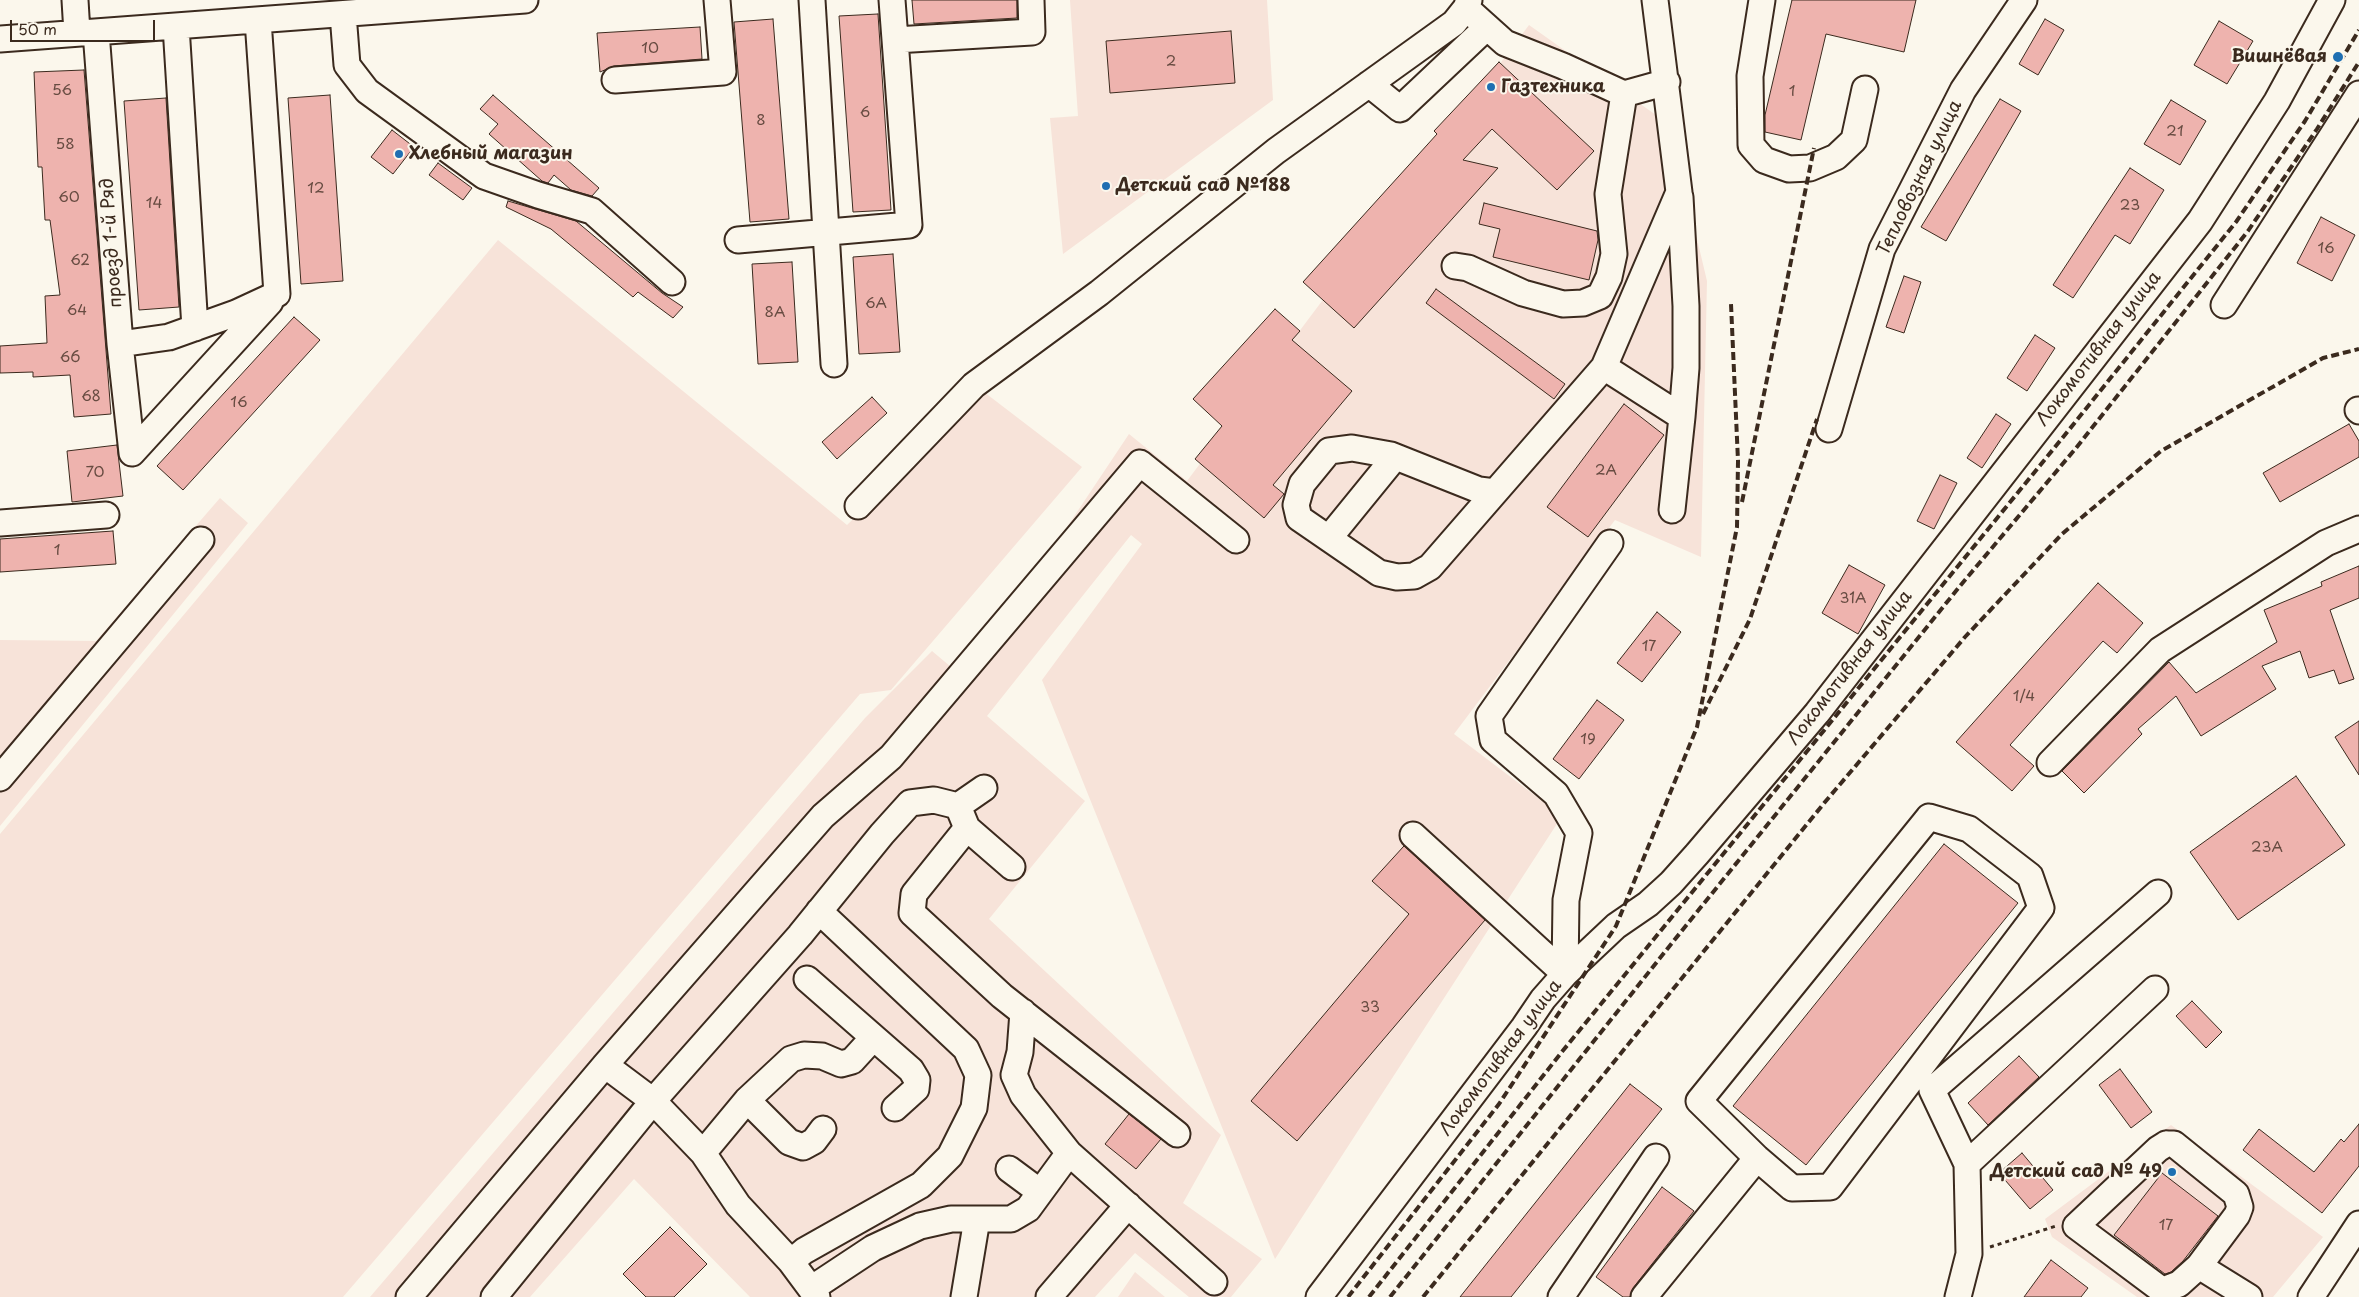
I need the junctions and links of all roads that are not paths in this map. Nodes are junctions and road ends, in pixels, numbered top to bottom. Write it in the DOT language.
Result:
graph roads {
  1 [pos="75,0"];
  2 [pos="525,0"];
  3 [pos="717,0"];
  4 [pos="812,0"];
  5 [pos="892,0"];
  6 [pos="1030,0"];
  7 [pos="1654,0"];
  8 [pos="1762,0"];
  9 [pos="2024,0"];
  10 [pos="2332,0"];
  11 [pos="1467,4"];
  12 [pos="299,8"];
  13 [pos="246,14"];
  14 [pos="343,14"];
  15 [pos="176,26"];
  16 [pos="1487,27"];
  17 [pos="86,33"];
  18 [pos="0,39"];
  19 [pos="895,40"];
  20 [pos="615,80"];
  21 [pos="1667,82"];
  22 [pos="1369,84"];
  23 [pos="1865,89"];
  24 [pos="1624,94"];
  25 [pos="2359,94"];
  26 [pos="1679,192"];
  27 [pos="826,232"];
  28 [pos="738,240"];
  29 [pos="1455,266"];
  30 [pos="672,282"];
  31 [pos="277,294"];
  32 [pos="2224,305"];
  33 [pos="196,328"];
  34 [pos="120,344"];
  35 [pos="834,364"];
  36 [pos="1604,366"];
  37 [pos="1682,417"];
  38 [pos="1829,429"];
  39 [pos="1395,457"];
  40 [pos="1495,492"];
  41 [pos="858,506"];
  42 [pos="1672,510"];
  43 [pos="106,515"];
  44 [pos="0,523"];
  45 [pos="2359,529"];
  46 [pos="1329,538"];
  47 [pos="202,540"];
  48 [pos="1236,540"];
  49 [pos="1610,543"];
  50 [pos="2050,763"];
  51 [pos="0,778"];
  52 [pos="984,788"];
  53 [pos="962,817"];
  54 [pos="1413,835"];
  55 [pos="1012,867"];
  56 [pos="2158,893"];
  57 [pos="819,911"];
  58 [pos="1564,974"];
  59 [pos="807,979"];
  60 [pos="2155,989"];
  61 [pos="1023,1012"];
  62 [pos="873,1038"];
  63 [pos="605,1065"];
  64 [pos="747,1100"];
  65 [pos="654,1101"];
  66 [pos="894,1108"];
  67 [pos="823,1129"];
  68 [pos="1177,1134"];
  69 [pos="703,1153"];
  70 [pos="1069,1153"];
  71 [pos="1656,1157"];
  72 [pos="1757,1158"];
  73 [pos="1967,1164"];
  74 [pos="1010,1169"];
  75 [pos="1040,1192"];
  76 [pos="1128,1205"];
  77 [pos="977,1219"];
  78 [pos="2358,1229"];
  79 [pos="791,1262"];
  80 [pos="2199,1266"];
  81 [pos="1214,1282"];
  82 [pos="814,1293"];
  83 [pos="409,1297"];
  84 [pos="494,1297"];
  85 [pos="964,1297"];
  86 [pos="1049,1297"];
  87 [pos="1319,1297"];
  88 [pos="1561,1297"];
  89 [pos="1644,1297"];
  90 [pos="1958,1297"];
  91 [pos="2249,1297"];
  92 [pos="2311,1297"];
  1 -- 17 [label="street, проезд 1-й Ряд"];
  2 -- 14 [label="street"];
  3 -- 20 [label="street"];
  4 -- 27 [label="street"];
  5 -- 19 [label="street"];
  6 -- 19 [label="street"];
  7 -- 21 [label="street"];
  8 -- 23 [label="street"];
  9 -- 38 [label="street, Тепловозная улица"];
  10 -- 58 [label="street, Локомотивная улица"];
  11 -- 16 [label="street"];
  11 -- 22 [label="street"];
  12 -- 13 [label="street"];
  12 -- 14 [label="street"];
  13 -- 15 [label="street"];
  13 -- 31 [label="street"];
  14 -- 30 [label="street"];
  15 -- 17 [label="street"];
  15 -- 33 [label="street"];
  16 -- 22 [label="street"];
  16 -- 24 [label="street"];
  17 -- 18 [label="street"];
  17 -- 34 [label="street, проезд 1-й Ряд"];
  19 -- 27 [label="street"];
  21 -- 24 [label="street"];
  21 -- 26 [label="street"];
  22 -- 41 [label="street"];
  24 -- 29 [label="street"];
  25 -- 32 [label="street"];
  26 -- 36 [label="street"];
  26 -- 37 [label="street"];
  27 -- 28 [label="street"];
  27 -- 35 [label="street"];
  31 -- 33 [label="street"];
  31 -- 34 [label="street, проезд 1-й Ряд"];
  33 -- 34 [label="street"];
  36 -- 37 [label="street"];
  36 -- 40 [label="street"];
  37 -- 42 [label="street"];
  39 -- 40 [label="street"];
  39 -- 46 [label="street"];
  39 -- 46 [label="street"];
  40 -- 46 [label="street"];
  43 -- 44 [label="street"];
  45 -- 50 [label="street"];
  47 -- 51 [label="street"];
  48 -- 63 [label="street"];
  49 -- 58 [label="street"];
  52 -- 53 [label="street"];
  53 -- 55 [label="street"];
  53 -- 57 [label="street"];
  53 -- 61 [label="street"];
  54 -- 58 [label="street"];
  56 -- 73 [label="street"];
  57 -- 65 [label="street"];
  57 -- 79 [label="street"];
  58 -- 87 [label="street, Локомотивная улица"];
  59 -- 62 [label="street"];
  60 -- 73 [label="street"];
  61 -- 68 [label="street"];
  61 -- 70 [label="street"];
  62 -- 64 [label="street"];
  62 -- 66 [label="street"];
  63 -- 65 [label="street"];
  63 -- 83 [label="street"];
  64 -- 67 [label="street"];
  64 -- 69 [label="street"];
  65 -- 69 [label="street"];
  65 -- 84 [label="street"];
  69 -- 79 [label="street"];
  70 -- 75 [label="street"];
  70 -- 76 [label="street"];
  71 -- 88 [label="street"];
  72 -- 72 [label="street"];
  72 -- 89 [label="street"];
  73 -- 90 [label="street"];
  74 -- 75 [label="street"];
  75 -- 77 [label="street"];
  76 -- 81 [label="street"];
  76 -- 86 [label="street"];
  77 -- 82 [label="street"];
  77 -- 85 [label="street"];
  78 -- 92 [label="street"];
  79 -- 82 [label="street"];
  80 -- 80 [label="street"];
  80 -- 91 [label="street"];
}
